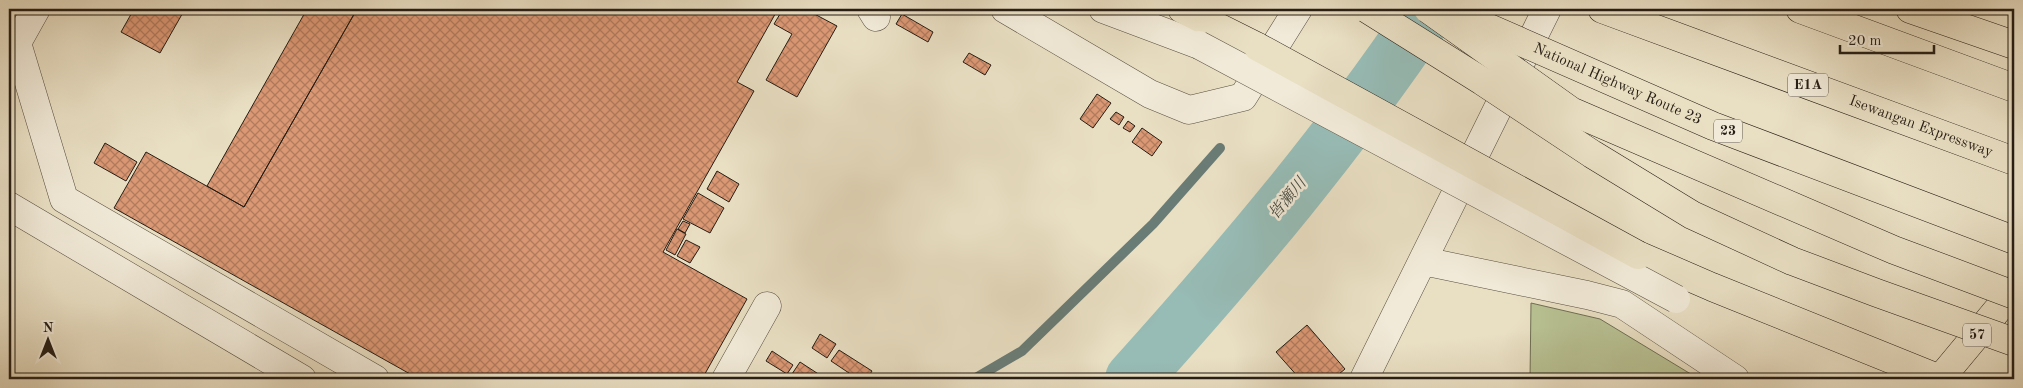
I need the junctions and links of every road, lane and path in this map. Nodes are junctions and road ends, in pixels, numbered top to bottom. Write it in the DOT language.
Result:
graph roads {
  1 [pos="36,9"];
  2 [pos="1005,9"];
  3 [pos="1103,9"];
  4 [pos="1182,9"];
  5 [pos="1298,9"];
  6 [pos="1367,9"];
  7 [pos="1428,9"];
  8 [pos="1447,9"];
  9 [pos="1547,9"];
  10 [pos="1602,9"];
  11 [pos="1800,9"];
  12 [pos="1910,9"];
  13 [pos="2014,45"];
  14 [pos="2014,88"];
  15 [pos="2014,161"];
  16 [pos="9,206"];
  17 [pos="2014,240"];
  18 [pos="1423,260"];
  19 [pos="2014,290"];
  20 [pos="2014,295"];
  21 [pos="767,306"];
  22 [pos="2014,342"];
  23 [pos="302,379"];
  24 [pos="375,379"];
  25 [pos="726,379"];
  26 [pos="1364,379"];
  27 [pos="1735,379"];
  28 [pos="1940,379"];
  1 -- 24 [label="street"];
  2 -- 5 [label="street"];
  3 -- 27 [label="street, bridge"];
  4 -- 28 [label="main road, bridge"];
  6 -- 22 [label="main road, bridge"];
  7 -- 20 [label="main road, bridge"];
  8 -- 17 [label="main road, National Highway Route 23 / 23, bridge"];
  9 -- 18 [label="street"];
  10 -- 15 [label="main road, Isewangan Expressway / E1A"];
  11 -- 14 [label="main road"];
  12 -- 13 [label="main road"];
  16 -- 23 [label="street"];
  18 -- 26 [label="street"];
  18 -- 27 [label="street"];
  19 -- 28 [label="main road, 57"];
  21 -- 25 [label="street"];
}
